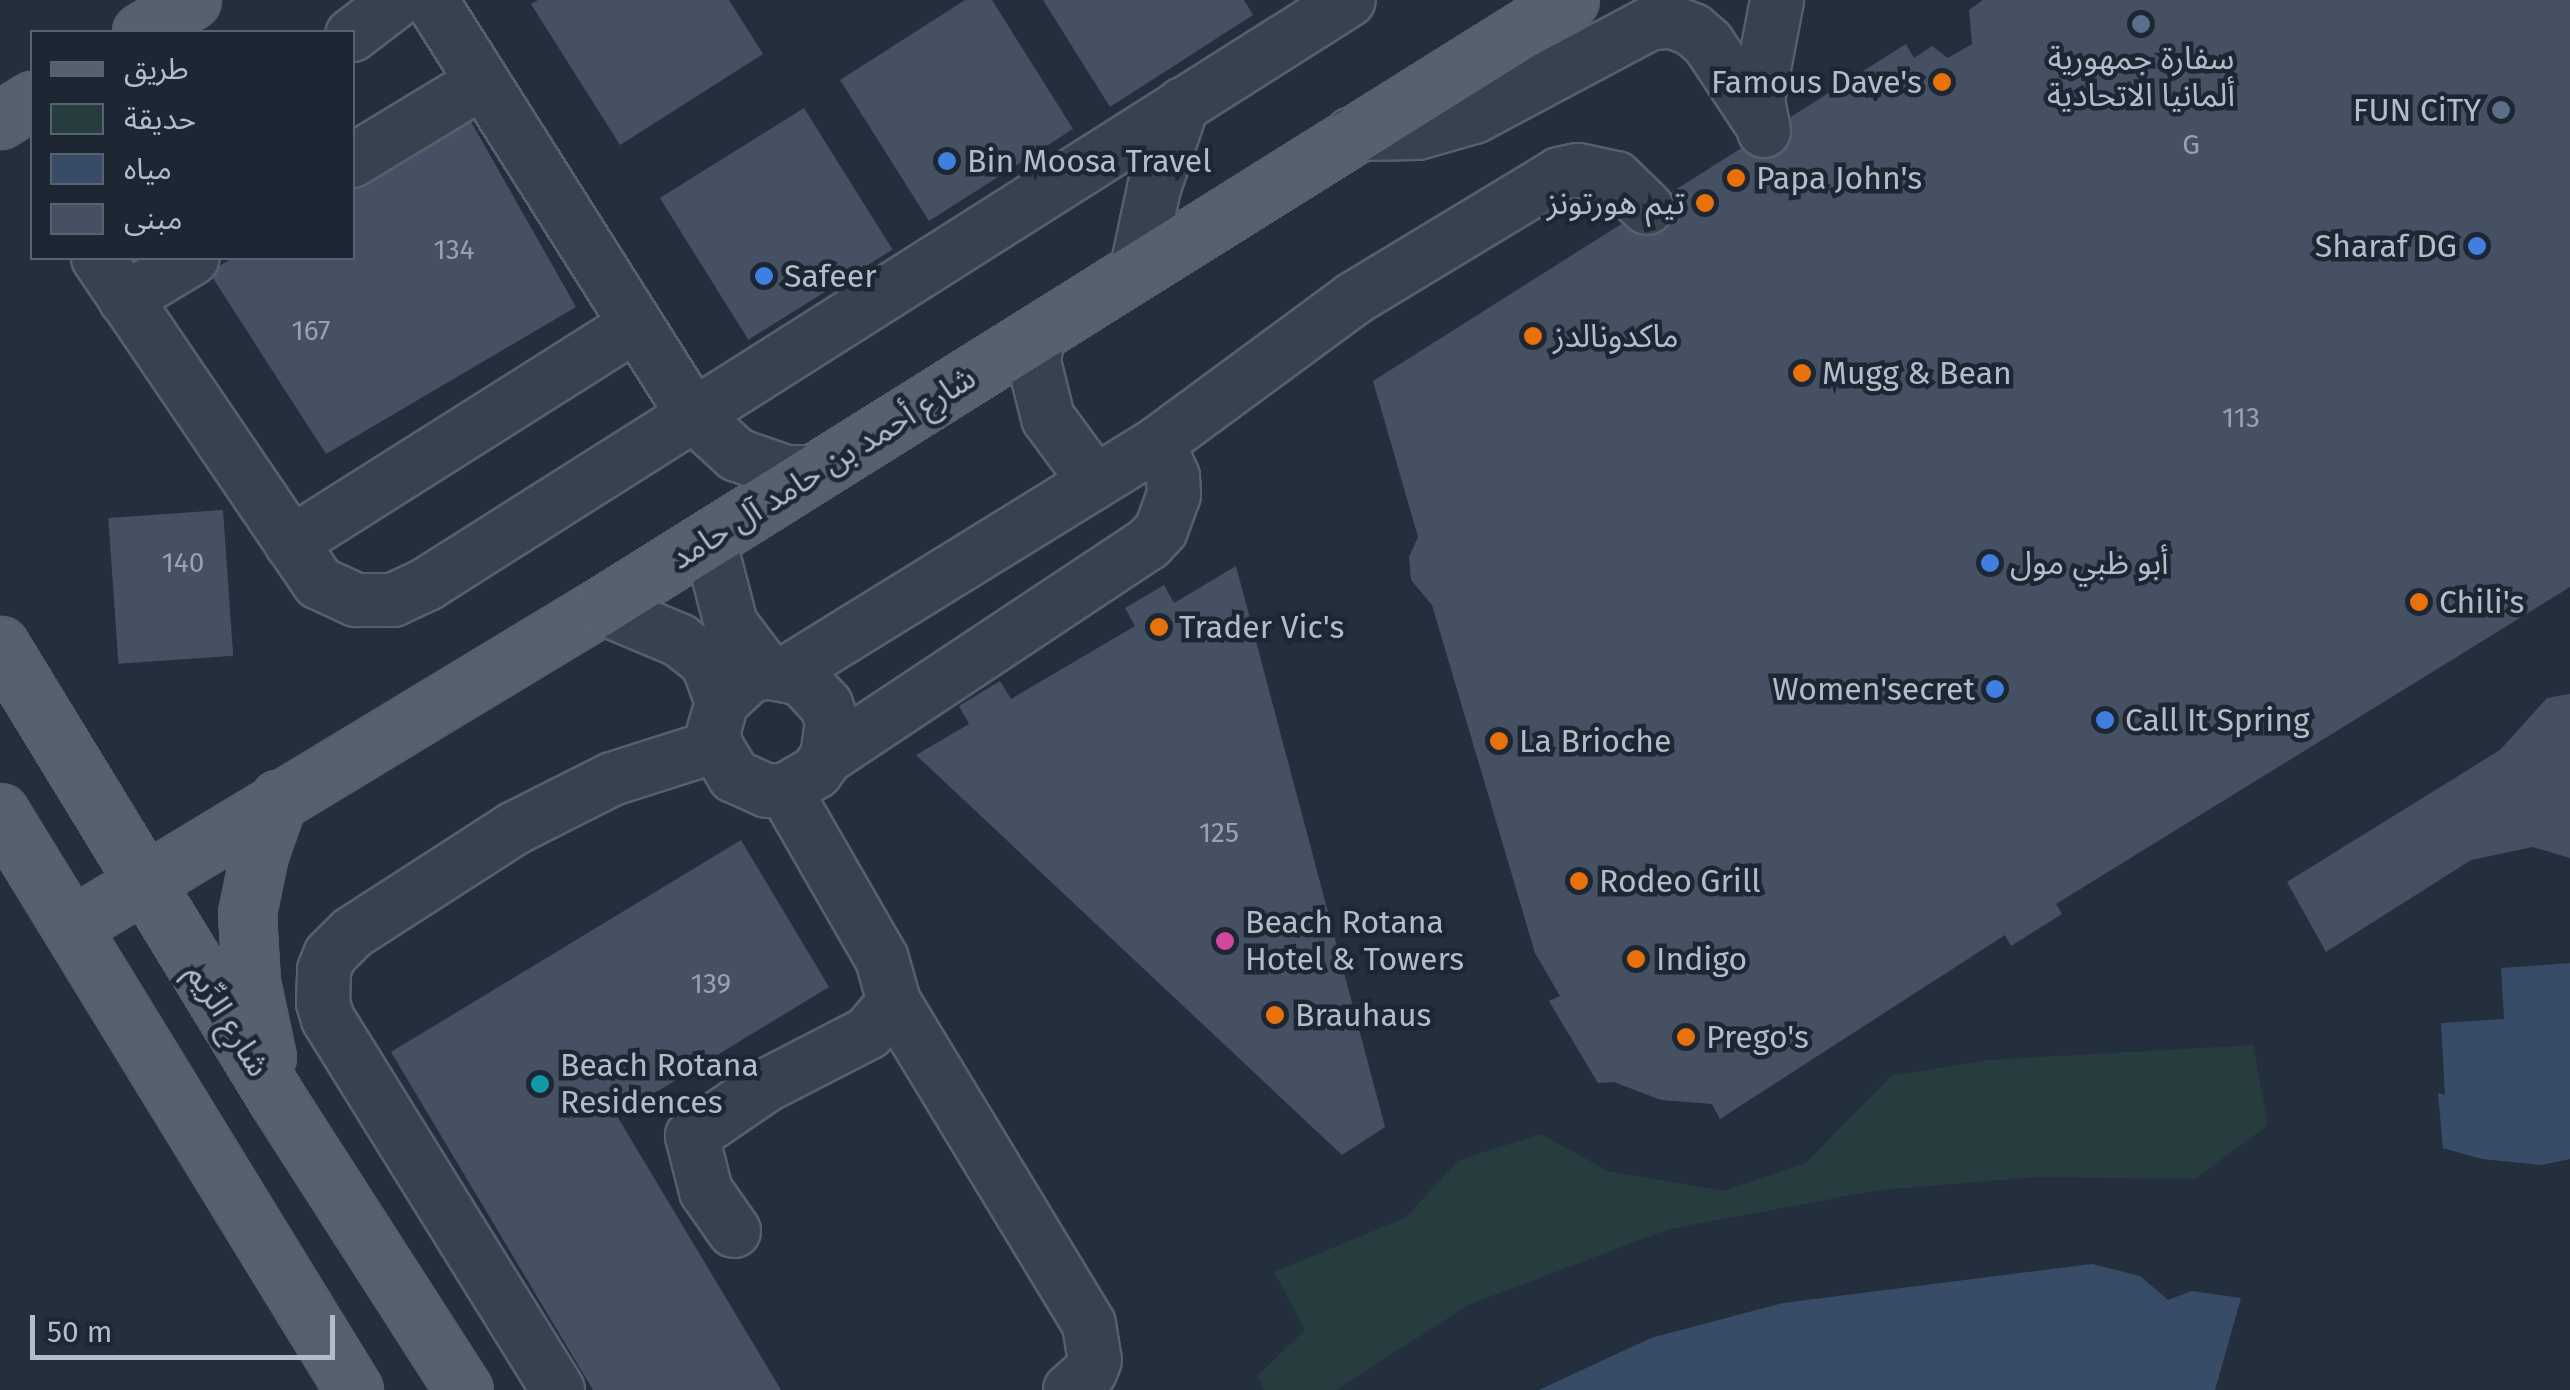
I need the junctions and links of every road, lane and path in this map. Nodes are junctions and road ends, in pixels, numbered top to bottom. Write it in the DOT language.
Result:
graph roads {
  1 [pos="192,0"];
  2 [pos="398,0"];
  3 [pos="431,0"];
  4 [pos="1349,0"];
  5 [pos="1570,0"];
  6 [pos="1777,0"];
  7 [pos="143,30"];
  8 [pos="355,33"];
  9 [pos="481,83"];
  10 [pos="30,96"];
  11 [pos="30,98"];
  12 [pos="0,103"];
  13 [pos="1183,104"];
  14 [pos="0,120"];
  15 [pos="1352,134"];
  16 [pos="355,159"];
  17 [pos="1647,208"];
  18 [pos="185,260"];
  19 [pos="1136,273"];
  20 [pos="111,278"];
  21 [pos="636,325"];
  22 [pos="1038,334"];
  23 [pos="694,415"];
  24 [pos="1158,443"];
  25 [pos="812,472"];
  26 [pos="1096,482"];
  27 [pos="709,539"];
  28 [pos="291,543"];
  29 [pos="600,607"];
  30 [pos="0,645"];
  31 [pos="777,673"];
  32 [pos="719,724"];
  33 [pos="827,757"];
  34 [pos="786,790"];
  35 [pos="279,798"];
  36 [pos="0,812"];
  37 [pos="142,882"];
  38 [pos="71,928"];
  39 [pos="894,1002"];
  40 [pos="276,1099"];
  41 [pos="734,1231"];
  42 [pos="354,1390"];
  43 [pos="464,1390"];
  44 [pos="558,1390"];
  45 [pos="1070,1390"];
  1 -- 7 [label="main road"];
  2 -- 8 [label="lane"];
  3 -- 9 [label="lane"];
  4 -- 13 [label="lane"];
  5 -- 15 [label="main road, شارع أحمد بن حامد آل حامد"];
  6 -- 15 [label="lane"];
  9 -- 16 [label="lane"];
  9 -- 21 [label="lane"];
  10 -- 12 [label="main road"];
  11 -- 14 [label="main road"];
  13 -- 19 [label="lane"];
  13 -- 23 [label="lane"];
  15 -- 19 [label="main road, شارع أحمد بن حامد آل حامد"];
  17 -- 24 [label="lane"];
  18 -- 20 [label="lane"];
  19 -- 22 [label="main road, شارع أحمد بن حامد آل حامد"];
  20 -- 28 [label="lane"];
  21 -- 23 [label="lane"];
  21 -- 28 [label="lane"];
  22 -- 25 [label="main road, شارع أحمد بن حامد آل حامد"];
  22 -- 26 [label="lane"];
  23 -- 25 [label="lane"];
  23 -- 28 [label="lane"];
  24 -- 26 [label="lane"];
  24 -- 33 [label="lane"];
  25 -- 27 [label="main road, شارع أحمد بن حامد آل حامد"];
  26 -- 31 [label="lane"];
  27 -- 29 [label="main road, شارع أحمد بن حامد آل حامد"];
  27 -- 31 [label="lane"];
  29 -- 32 [label="lane"];
  29 -- 35 [label="main road, شارع أحمد بن حامد آل حامد"];
  30 -- 37 [label="main road, شارع الرِّيم"];
  31 -- 32 [label="lane"];
  31 -- 33 [label="lane"];
  32 -- 34 [label="lane"];
  32 -- 44 [label="lane"];
  33 -- 34 [label="lane"];
  34 -- 39 [label="lane"];
  35 -- 37 [label="main road, شارع أحمد بن حامد آل حامد"];
  35 -- 40 [label="main road"];
  36 -- 38 [label="main road"];
  37 -- 38 [label="main road, شارع أحمد بن حامد آل حامد"];
  37 -- 40 [label="main road, شارع الرِّيم"];
  38 -- 42 [label="main road"];
  39 -- 41 [label="lane"];
  39 -- 45 [label="lane"];
  40 -- 43 [label="main road, شارع الرِّيم"];
}
